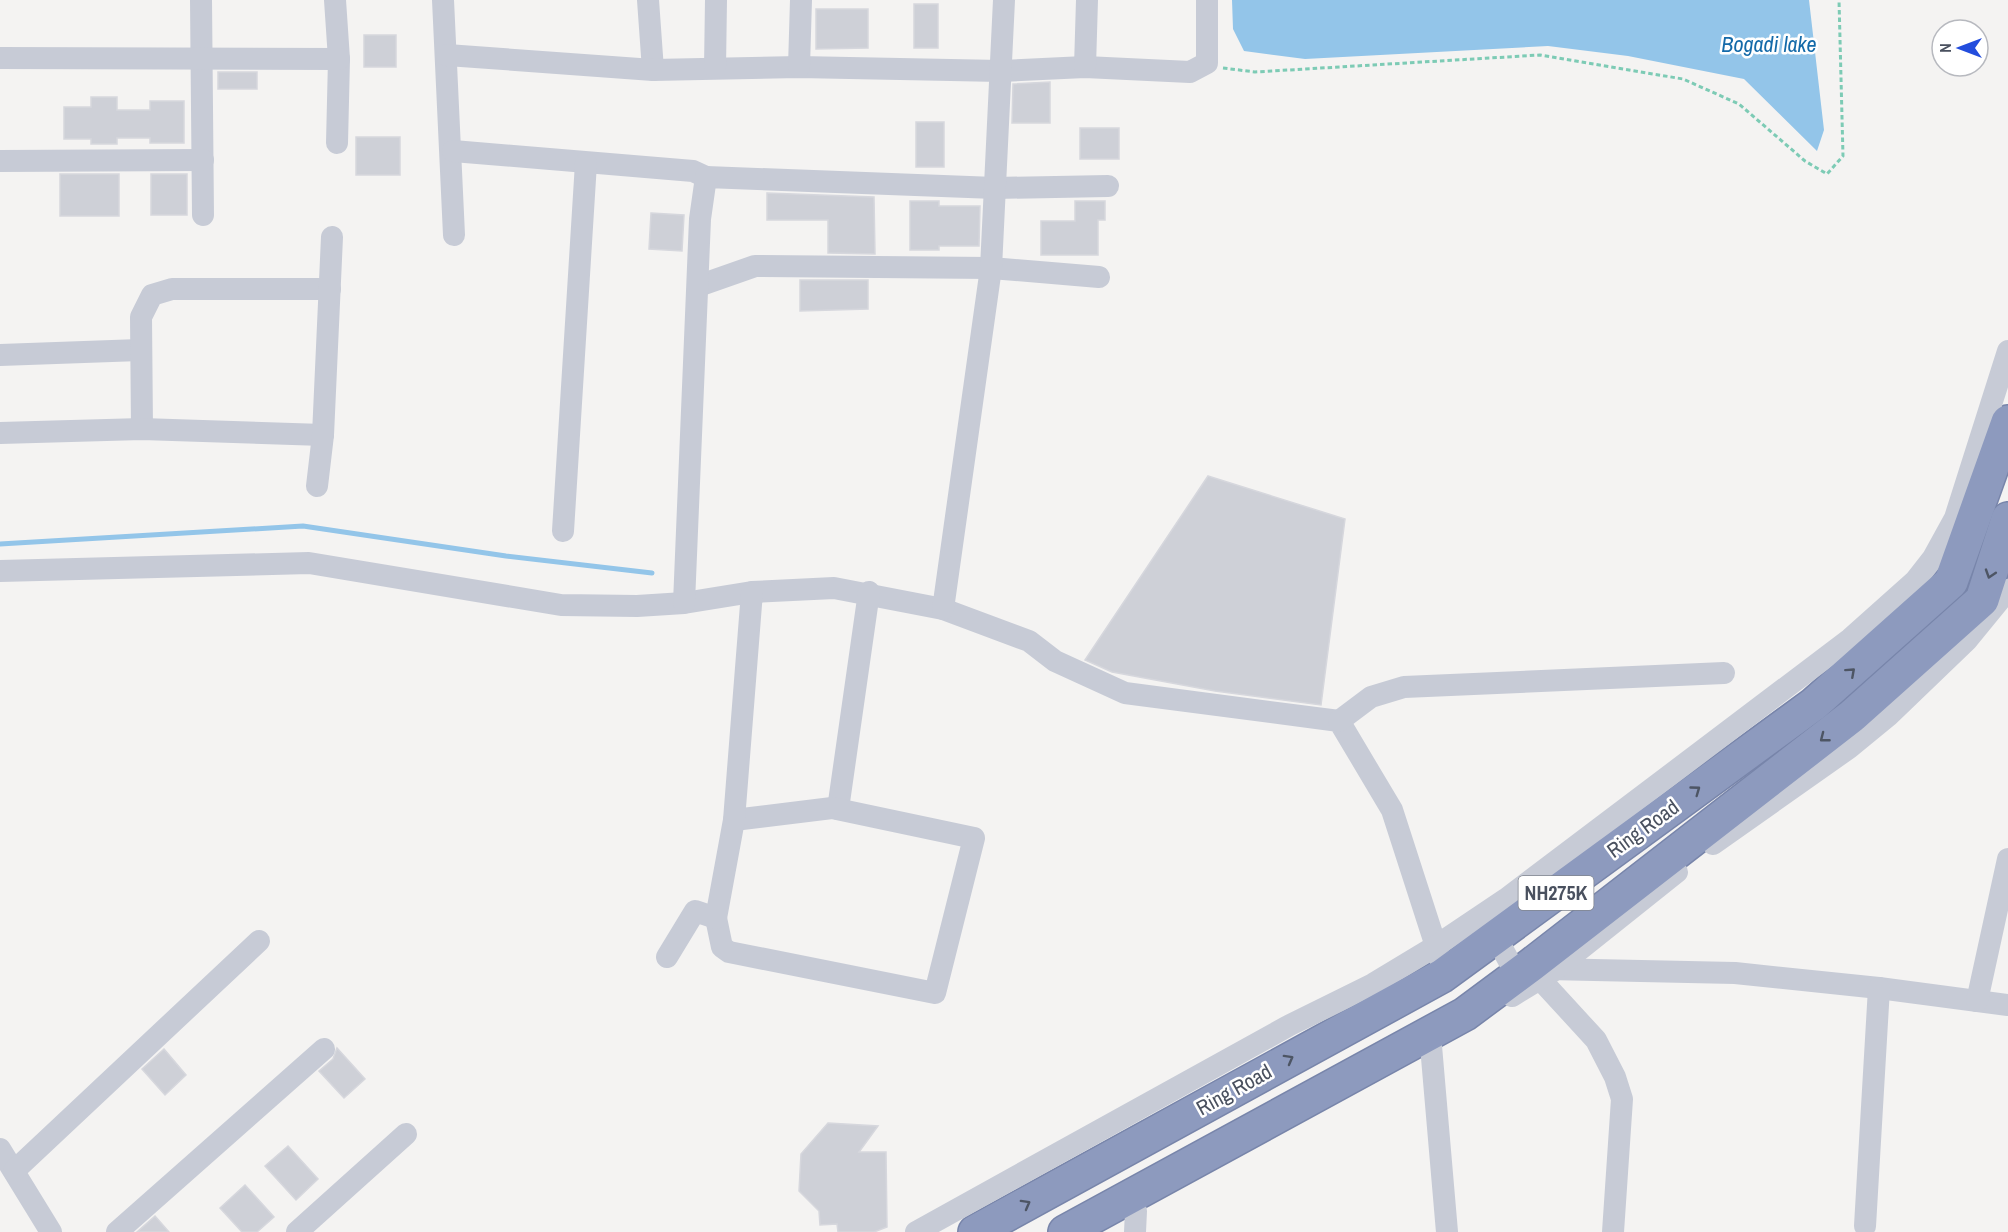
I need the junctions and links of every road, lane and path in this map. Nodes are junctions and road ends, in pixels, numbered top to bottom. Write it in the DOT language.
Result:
graph roads {
  1 [pos="201,0"];
  2 [pos="334,0"];
  3 [pos="443,0"];
  4 [pos="648,0"];
  5 [pos="716,0"];
  6 [pos="801,0"];
  7 [pos="1004,0"];
  8 [pos="1087,0"];
  9 [pos="1206,0"];
  10 [pos="1839,0"];
  11 [pos="447,55"];
  12 [pos="0,58"];
  13 [pos="339,59"];
  14 [pos="202,60"];
  15 [pos="1207,63"];
  16 [pos="799,67"];
  17 [pos="1085,67"];
  18 [pos="715,69"];
  19 [pos="653,70"];
  20 [pos="1001,71"];
  21 [pos="337,143"];
  22 [pos="453,151"];
  23 [pos="203,160"];
  24 [pos="0,161"];
  25 [pos="586,162"];
  26 [pos="706,177"];
  27 [pos="1108,186"];
  28 [pos="995,188"];
  29 [pos="203,215"];
  30 [pos="454,235"];
  31 [pos="332,237"];
  32 [pos="991,268"];
  33 [pos="1099,278"];
  34 [pos="698,286"];
  35 [pos="330,289"];
  36 [pos="140,350"];
  37 [pos="2008,351"];
  38 [pos="0,355"];
  39 [pos="2008,422"];
  40 [pos="142,429"];
  41 [pos="0,433"];
  42 [pos="323,435"];
  43 [pos="317,486"];
  44 [pos="2008,519"];
  45 [pos="563,531"];
  46 [pos="0,571"];
  47 [pos="2008,590"];
  48 [pos="752,592"];
  49 [pos="869,592"];
  50 [pos="684,603"];
  51 [pos="943,609"];
  52 [pos="1724,673"];
  53 [pos="1339,722"];
  54 [pos="1858,726"];
  55 [pos="838,809"];
  56 [pos="734,820"];
  57 [pos="2008,860"];
  58 [pos="716,918"];
  59 [pos="1496,937"];
  60 [pos="259,941"];
  61 [pos="667,957"];
  62 [pos="1440,960"];
  63 [pos="1535,973"];
  64 [pos="1879,988"];
  65 [pos="1977,1001"];
  66 [pos="2008,1005"];
  67 [pos="1431,1046"];
  68 [pos="324,1049"];
  69 [pos="406,1134"];
  70 [pos="0,1149"];
  71 [pos="14,1172"];
  72 [pos="1135,1221"];
  73 [pos="1865,1226"];
  74 [pos="51,1232"];
  75 [pos="117,1232"];
  76 [pos="297,1232"];
  77 [pos="916,1232"];
  78 [pos="975,1232"];
  79 [pos="1065,1232"];
  80 [pos="1097,1232"];
  81 [pos="1447,1232"];
  82 [pos="1613,1232"];
  1 -- 14 [label="street"];
  2 -- 13 [label="street"];
  3 -- 11 [label="street"];
  4 -- 19 [label="street"];
  5 -- 18 [label="street"];
  6 -- 16 [label="street"];
  7 -- 20 [label="street"];
  8 -- 17 [label="street"];
  9 -- 15 [label="street"];
  10 -- 15 [label="path"];
  11 -- 19 [label="street"];
  11 -- 22 [label="street"];
  12 -- 14 [label="street"];
  13 -- 14 [label="street"];
  13 -- 21 [label="street"];
  14 -- 23 [label="street"];
  15 -- 17 [label="street"];
  16 -- 18 [label="street"];
  16 -- 20 [label="street"];
  17 -- 20 [label="street"];
  18 -- 19 [label="street"];
  20 -- 28 [label="street"];
  22 -- 25 [label="street"];
  22 -- 30 [label="street"];
  23 -- 24 [label="street"];
  23 -- 29 [label="street"];
  25 -- 26 [label="street"];
  25 -- 45 [label="street"];
  26 -- 28 [label="street"];
  26 -- 34 [label="street"];
  27 -- 28 [label="street"];
  28 -- 32 [label="street"];
  31 -- 35 [label="street"];
  32 -- 33 [label="street"];
  32 -- 34 [label="street"];
  32 -- 51 [label="street"];
  34 -- 50 [label="street"];
  35 -- 36 [label="street"];
  35 -- 42 [label="street"];
  36 -- 38 [label="street"];
  36 -- 40 [label="street"];
  37 -- 62 [label="street"];
  59 -- 39 [label="highway, Ring Road / NH275K, one-way"];
  40 -- 41 [label="street"];
  40 -- 42 [label="street"];
  42 -- 43 [label="street"];
  44 -- 54 [label="highway, Ring Road / NH275K, one-way"];
  46 -- 50 [label="street"];
  47 -- 54 [label="street"];
  48 -- 49 [label="street"];
  48 -- 50 [label="street"];
  48 -- 56 [label="street"];
  49 -- 51 [label="street"];
  49 -- 55 [label="street"];
  51 -- 53 [label="street"];
  52 -- 53 [label="street"];
  53 -- 62 [label="street"];
  54 -- 63 [label="highway, Ring Road / NH275K"];
  55 -- 56 [label="street"];
  55 -- 58 [label="street"];
  56 -- 58 [label="street"];
  57 -- 65 [label="street"];
  58 -- 61 [label="street"];
  59 -- 62 [label="highway, Ring Road / NH275K"];
  59 -- 63 [label="street"];
  60 -- 71 [label="street"];
  62 -- 77 [label="street"];
  78 -- 62 [label="highway, Ring Road / NH275K, one-way"];
  63 -- 64 [label="street"];
  63 -- 67 [label="street"];
  63 -- 79 [label="highway, Ring Road / NH275K"];
  63 -- 82 [label="street"];
  64 -- 65 [label="street"];
  64 -- 73 [label="street"];
  65 -- 66 [label="street"];
  67 -- 72 [label="street"];
  67 -- 81 [label="street"];
  68 -- 75 [label="street"];
  69 -- 76 [label="street"];
  70 -- 71 [label="street"];
  71 -- 74 [label="street"];
  72 -- 80 [label="street"];
}
